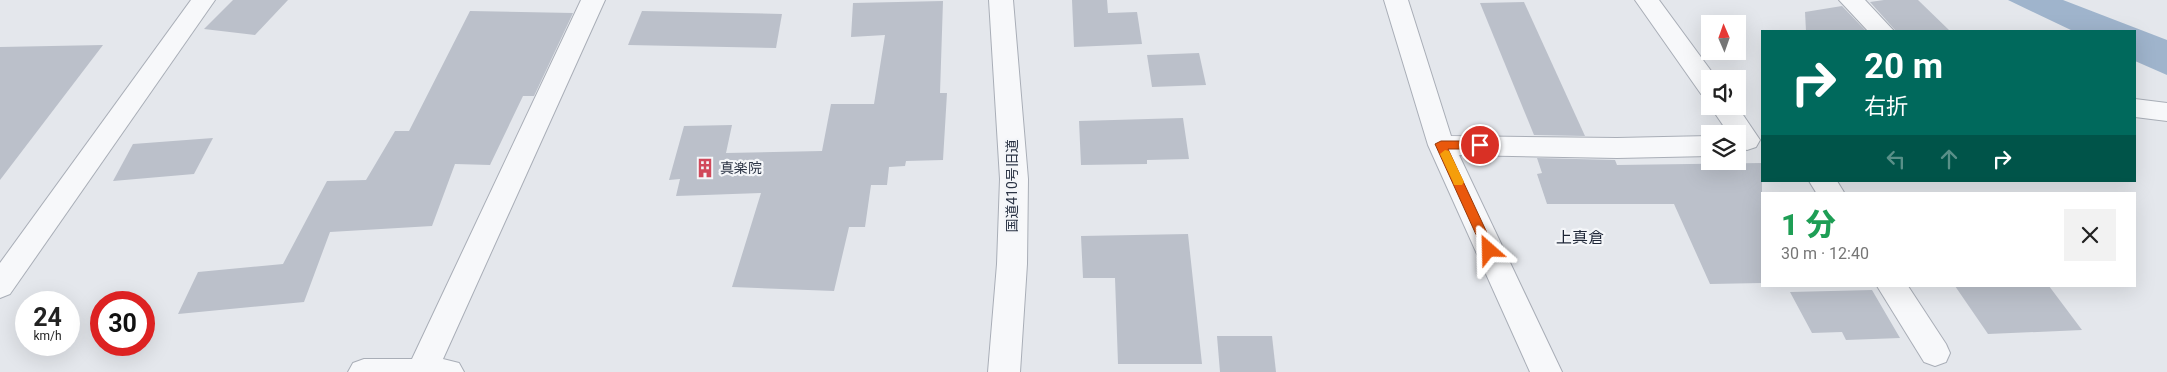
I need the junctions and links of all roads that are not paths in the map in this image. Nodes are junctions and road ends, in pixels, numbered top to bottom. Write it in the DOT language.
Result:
graph roads {
  1 [pos="203,0"];
  2 [pos="593,0"];
  3 [pos="1001,0"];
  4 [pos="1396,0"];
  5 [pos="1647,0"];
  6 [pos="1851,0"];
  7 [pos="1881,30"];
  8 [pos="1701,75"];
  9 [pos="2136,108"];
  10 [pos="2167,112"];
  11 [pos="1730,115"];
  12 [pos="1749,140"];
  13 [pos="1441,144"];
  14 [pos="1701,146"];
  15 [pos="0,286"];
  16 [pos="1893,287"];
  17 [pos="1936,353"];
  18 [pos="364,372"];
  19 [pos="430,372"];
  20 [pos="1004,372"];
  21 [pos="1546,372"];
  1 -- 15 [label="street"];
  2 -- 19 [label="street"];
  3 -- 20 [label="street, 国道410号旧道"];
  4 -- 13 [label="street"];
  5 -- 8 [label="street"];
  6 -- 7 [label="street"];
  9 -- 10 [label="street"];
  11 -- 12 [label="street"];
  13 -- 14 [label="street"];
  13 -- 21 [label="street"];
  16 -- 17 [label="street"];
  18 -- 19 [label="street"];
}
